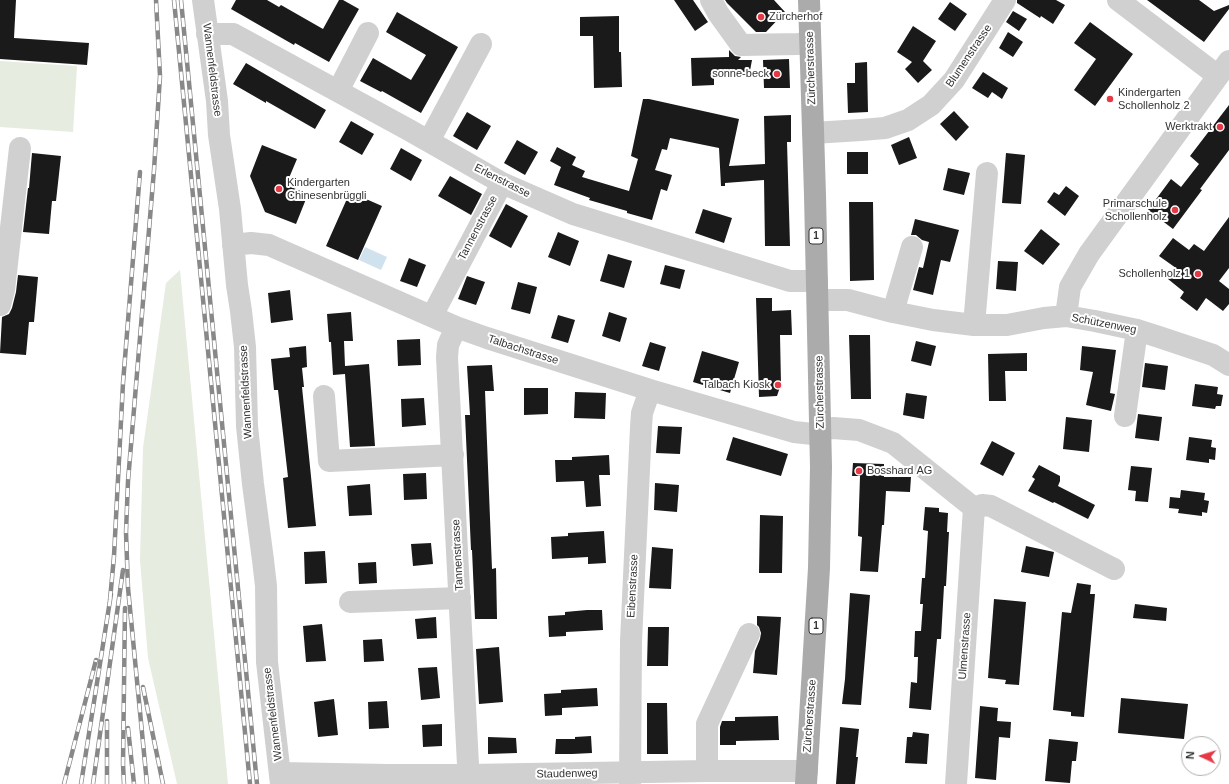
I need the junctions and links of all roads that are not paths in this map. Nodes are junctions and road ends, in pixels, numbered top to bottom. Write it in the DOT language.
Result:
graph roads {
  1 [pos="203,0"];
  2 [pos="809,0"];
  3 [pos="1005,0"];
  4 [pos="1118,0"];
  5 [pos="714,7"];
  6 [pos="368,33"];
  7 [pos="207,34"];
  8 [pos="810,42"];
  9 [pos="481,44"];
  10 [pos="1224,69"];
  11 [pos="338,91"];
  12 [pos="813,133"];
  13 [pos="429,141"];
  14 [pos="20,148"];
  15 [pos="987,173"];
  16 [pos="502,183"];
  17 [pos="233,245"];
  18 [pos="912,247"];
  19 [pos="817,290"];
  20 [pos="0,305"];
  21 [pos="893,312"];
  22 [pos="432,316"];
  23 [pos="1066,316"];
  24 [pos="974,325"];
  25 [pos="456,327"];
  26 [pos="1137,330"];
  27 [pos="1229,365"];
  28 [pos="650,390"];
  29 [pos="324,396"];
  30 [pos="1125,416"];
  31 [pos="821,430"];
  32 [pos="453,455"];
  33 [pos="974,508"];
  34 [pos="1114,569"];
  35 [pos="460,598"];
  36 [pos="350,602"];
  37 [pos="749,634"];
  38 [pos="707,771"];
  39 [pos="281,778"];
  40 [pos="630,778"];
  41 [pos="806,778"];
  42 [pos="468,779"];
  43 [pos="956,784"];
  1 -- 7 [label="street, Wannenfeldstrasse"];
  2 -- 8 [label="main road, Zürcherstrasse / 1"];
  3 -- 12 [label="street, Blumenstrasse"];
  4 -- 10 [label="street"];
  5 -- 8 [label="street"];
  6 -- 11 [label="street"];
  7 -- 11 [label="street, Erlenstrasse"];
  7 -- 17 [label="street, Wannenfeldstrasse"];
  8 -- 12 [label="main road, Zürcherstrasse / 1"];
  9 -- 13 [label="street"];
  10 -- 23 [label="street"];
  11 -- 13 [label="street, Erlenstrasse"];
  12 -- 19 [label="main road, Zürcherstrasse / 1"];
  13 -- 16 [label="street, Erlenstrasse"];
  14 -- 20 [label="street"];
  15 -- 24 [label="street"];
  16 -- 19 [label="street, Erlenstrasse"];
  16 -- 22 [label="street, Tannenstrasse"];
  17 -- 22 [label="street, Talbachstrasse"];
  17 -- 39 [label="street, Wannenfeldstrasse"];
  18 -- 21 [label="street"];
  19 -- 21 [label="street, Schützenweg"];
  19 -- 31 [label="main road, Zürcherstrasse / 1"];
  21 -- 24 [label="street, Schützenweg"];
  22 -- 25 [label="street, Talbachstrasse"];
  23 -- 24 [label="street, Schützenweg"];
  23 -- 26 [label="street, Schützenweg"];
  25 -- 28 [label="street, Talbachstrasse"];
  25 -- 32 [label="street, Tannenstrasse"];
  26 -- 27 [label="street, Schützenweg"];
  26 -- 30 [label="street"];
  28 -- 31 [label="street, Talbachstrasse"];
  28 -- 40 [label="street, Eibenstrasse"];
  29 -- 32 [label="street"];
  31 -- 33 [label="street"];
  31 -- 41 [label="main road, Zürcherstrasse / 1"];
  32 -- 35 [label="street, Tannenstrasse"];
  33 -- 34 [label="street"];
  33 -- 43 [label="street, Ulmenstrasse"];
  35 -- 36 [label="street"];
  35 -- 42 [label="street, Tannenstrasse"];
  37 -- 38 [label="street"];
  38 -- 40 [label="street, Staudenweg"];
  38 -- 41 [label="street, Staudenweg"];
  39 -- 42 [label="street, Staudenweg"];
  40 -- 42 [label="street, Staudenweg"];
}
